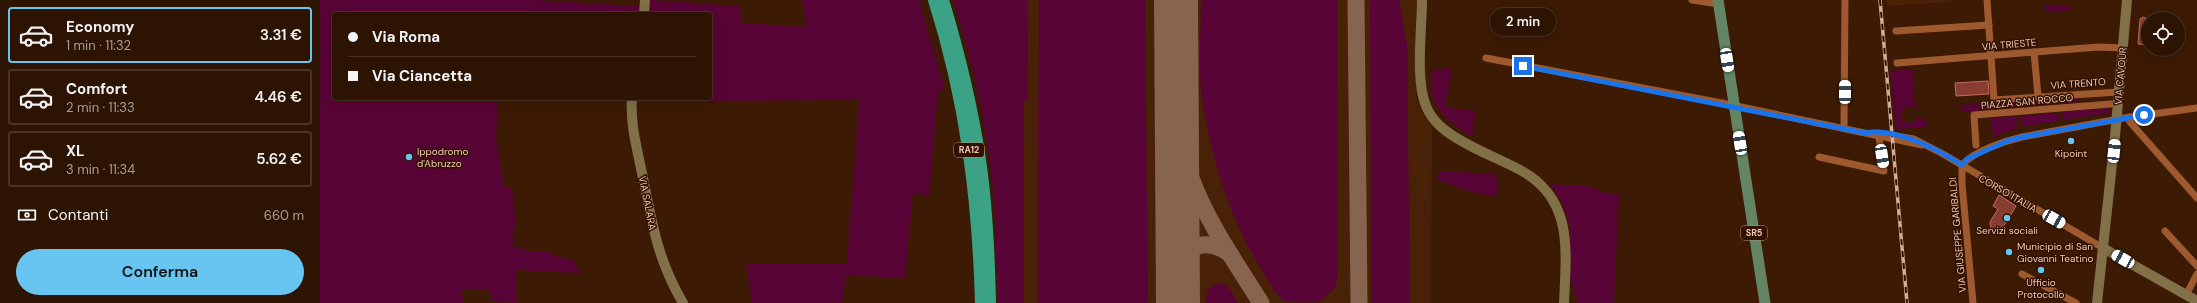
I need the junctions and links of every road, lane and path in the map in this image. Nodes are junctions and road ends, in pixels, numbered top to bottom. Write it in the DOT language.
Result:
graph roads {
  1 [pos="645,0"];
  2 [pos="934,0"];
  3 [pos="944,0"];
  4 [pos="1422,0"];
  5 [pos="1692,0"];
  6 [pos="1845,0"];
  7 [pos="1987,0"];
  8 [pos="2127,0"];
  9 [pos="1718,2"];
  10 [pos="644,12"];
  11 [pos="1989,25"];
  12 [pos="1896,31"];
  13 [pos="2123,48"];
  14 [pos="2034,52"];
  15 [pos="1991,56"];
  16 [pos="1486,58"];
  17 [pos="1897,63"];
  18 [pos="2119,92"];
  19 [pos="2038,96"];
  20 [pos="632,100"];
  21 [pos="2111,104"];
  22 [pos="1734,106"];
  23 [pos="2197,108"];
  24 [pos="2129,117"];
  25 [pos="2117,120"];
  26 [pos="1844,128"];
  27 [pos="1865,133"];
  28 [pos="1879,137"];
  29 [pos="1922,145"];
  30 [pos="1976,145"];
  31 [pos="1819,157"];
  32 [pos="1962,165"];
  33 [pos="2197,198"];
  34 [pos="2165,232"];
  35 [pos="2103,248"];
  36 [pos="2197,266"];
  37 [pos="2022,274"];
  38 [pos="2197,274"];
  39 [pos="2186,294"];
  40 [pos="2197,301"];
  41 [pos="683,303"];
  42 [pos="981,303"];
  43 [pos="990,303"];
  44 [pos="1564,303"];
  45 [pos="1765,303"];
  46 [pos="1973,303"];
  47 [pos="2076,303"];
  48 [pos="2097,303"];
  1 -- 10 [label="street"];
  2 -- 42 [label="highway, RA12"];
  3 -- 43 [label="highway, RA12"];
  4 -- 44 [label="street"];
  5 -- 9 [label="street"];
  6 -- 26 [label="street"];
  7 -- 11 [label="street"];
  8 -- 13 [label="street, VIA CAVOUR"];
  9 -- 22 [label="main road, SR5"];
  11 -- 12 [label="street"];
  11 -- 15 [label="street"];
  13 -- 14 [label="street, VIA TRIESTE"];
  13 -- 18 [label="street, VIA CAVOUR"];
  14 -- 15 [label="street, VIA TRIESTE"];
  14 -- 19 [label="street, VIA TRENTO"];
  15 -- 17 [label="street, VIA TRIESTE"];
  15 -- 19 [label="street, VIA TRENTO"];
  16 -- 22 [label="street, CORSO ITALIA"];
  18 -- 19 [label="street, VIA TRENTO"];
  18 -- 25 [label="street, VIA CAVOUR"];
  20 -- 41 [label="street, VIA SALARA"];
  21 -- 30 [label="street, PIAZZA SAN ROCCO"];
  22 -- 26 [label="street, CORSO ITALIA"];
  22 -- 45 [label="main road, SR5"];
  23 -- 24 [label="street"];
  24 -- 25 [label="street"];
  24 -- 33 [label="street"];
  25 -- 32 [label="street"];
  25 -- 35 [label="street, VIA CAVOUR"];
  26 -- 27 [label="street, CORSO ITALIA"];
  27 -- 28 [label="street, CORSO ITALIA"];
  27 -- 29 [label="street, CORSO ITALIA"];
  28 -- 29 [label="street, CORSO ITALIA"];
  28 -- 31 [label="street"];
  29 -- 32 [label="street, CORSO ITALIA"];
  32 -- 35 [label="street, CORSO ITALIA"];
  32 -- 46 [label="street, VIA GIUSEPPE GARIBALDI"];
  34 -- 36 [label="street"];
  35 -- 39 [label="street, CORSO ITALIA"];
  35 -- 48 [label="street, VIA CAVOUR"];
  37 -- 47 [label="street"];
  38 -- 39 [label="street"];
  39 -- 40 [label="street, CORSO ITALIA"];
}
